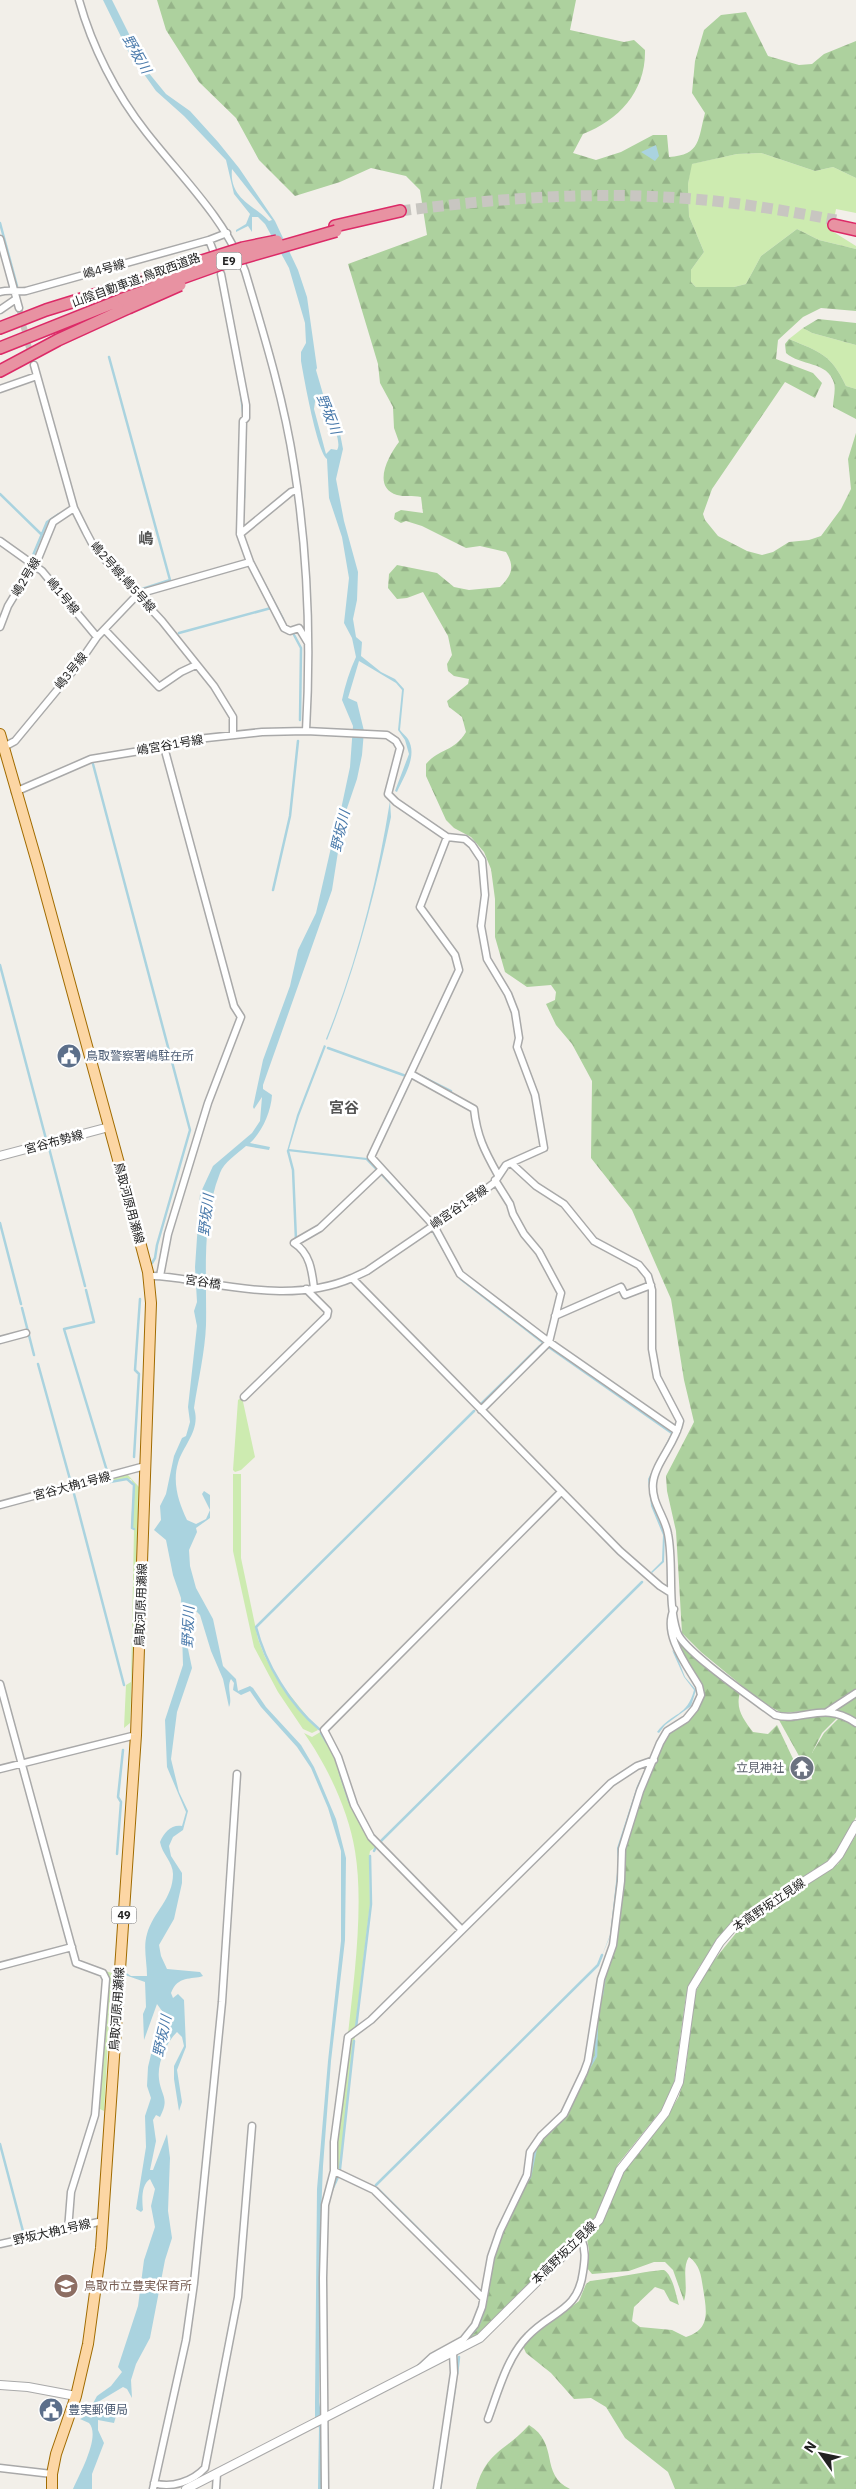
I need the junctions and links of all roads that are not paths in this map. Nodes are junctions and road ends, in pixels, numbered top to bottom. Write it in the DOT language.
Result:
graph roads {
  1 [pos="79,0"];
  2 [pos="401,215"];
  3 [pos="856,224"];
  4 [pos="856,230"];
  5 [pos="227,233"];
  6 [pos="0,238"];
  7 [pos="209,240"];
  8 [pos="289,241"];
  9 [pos="214,253"];
  10 [pos="221,274"];
  11 [pos="0,292"];
  12 [pos="15,296"];
  13 [pos="123,297"];
  14 [pos="19,308"];
  15 [pos="0,310"];
  16 [pos="0,328"];
  17 [pos="0,343"];
  18 [pos="0,348"];
  19 [pos="34,365"];
  20 [pos="0,371"];
  21 [pos="37,376"];
  22 [pos="0,389"];
  23 [pos="297,490"];
  24 [pos="74,508"];
  25 [pos="240,534"];
  26 [pos="0,541"];
  27 [pos="250,562"];
  28 [pos="35,566"];
  29 [pos="138,594"];
  30 [pos="0,627"];
  31 [pos="105,630"];
  32 [pos="97,637"];
  33 [pos="308,643"];
  34 [pos="196,665"];
  35 [pos="306,731"];
  36 [pos="0,734"];
  37 [pos="234,735"];
  38 [pos="164,747"];
  39 [pos="2,748"];
  40 [pos="15,792"];
  41 [pos="447,836"];
  42 [pos="411,1074"];
  43 [pos="109,1127"];
  44 [pos="0,1156"];
  45 [pos="511,1163"];
  46 [pos="382,1169"];
  47 [pos="497,1178"];
  48 [pos="434,1226"];
  49 [pos="148,1276"];
  50 [pos="164,1276"];
  51 [pos="352,1278"];
  52 [pos="650,1285"];
  53 [pos="314,1288"];
  54 [pos="306,1289"];
  55 [pos="555,1316"];
  56 [pos="26,1333"];
  57 [pos="0,1340"];
  58 [pos="549,1342"];
  59 [pos="244,1397"];
  60 [pos="481,1410"];
  61 [pos="677,1431"];
  62 [pos="145,1466"];
  63 [pos="560,1492"];
  64 [pos="0,1505"];
  65 [pos="671,1593"];
  66 [pos="674,1609"];
  67 [pos="0,1684"];
  68 [pos="856,1693"];
  69 [pos="827,1712"];
  70 [pos="856,1723"];
  71 [pos="136,1735"];
  72 [pos="654,1760"];
  73 [pos="21,1763"];
  74 [pos="0,1769"];
  75 [pos="237,1774"];
  76 [pos="856,1825"];
  77 [pos="462,1930"];
  78 [pos="72,1947"];
  79 [pos="0,1966"];
  80 [pos="252,2126"];
  81 [pos="334,2171"];
  82 [pos="103,2221"];
  83 [pos="68,2230"];
  84 [pos="581,2238"];
  85 [pos="0,2244"];
  86 [pos="483,2298"];
  87 [pos="453,2353"];
  88 [pos="418,2371"];
  89 [pos="0,2385"];
  90 [pos="76,2396"];
  91 [pos="326,2418"];
  92 [pos="488,2419"];
  93 [pos="0,2468"];
  94 [pos="217,2473"];
  95 [pos="52,2474"];
  96 [pos="154,2486"];
  97 [pos="52,2489"];
  98 [pos="186,2489"];
  99 [pos="216,2489"];
  100 [pos="325,2489"];
  101 [pos="437,2489"];
  1 -- 5 [label="street"];
  2 -- 8 [label="highway, bridge"];
  3 -- 4 [label="highway"];
  5 -- 7 [label="street, 嶋4号線"];
  5 -- 23 [label="street"];
  6 -- 12 [label="street"];
  7 -- 9 [label="street"];
  7 -- 12 [label="street, 嶋4号線"];
  8 -- 13 [label="highway, bridge"];
  8 -- 13 [label="highway, bridge"];
  10 -- 25 [label="street"];
  11 -- 12 [label="street, 嶋4号線"];
  12 -- 14 [label="street"];
  12 -- 15 [label="street"];
  13 -- 16 [label="highway"];
  13 -- 17 [label="highway, 山陰自動車道;鳥取西道路"];
  13 -- 18 [label="highway, 山陰自動車道;鳥取西道路"];
  13 -- 20 [label="highway"];
  19 -- 21 [label="street, 嶋2号線;嶋5号線"];
  21 -- 22 [label="street"];
  21 -- 24 [label="street, 嶋2号線;嶋5号線"];
  23 -- 25 [label="street"];
  23 -- 33 [label="street"];
  24 -- 28 [label="street, 嶋2号線"];
  24 -- 29 [label="street, 嶋2号線;嶋5号線"];
  25 -- 27 [label="street"];
  26 -- 28 [label="street, 嶋1号線"];
  27 -- 29 [label="street"];
  27 -- 33 [label="street"];
  28 -- 30 [label="street, 嶋2号線"];
  28 -- 32 [label="street, 嶋1号線"];
  29 -- 31 [label="street, 嶋3号線"];
  29 -- 34 [label="street, 嶋2号線;嶋5号線"];
  31 -- 32 [label="street, 嶋3号線"];
  31 -- 34 [label="street"];
  32 -- 39 [label="street, 嶋3号線"];
  33 -- 35 [label="street"];
  34 -- 37 [label="street, 嶋2号線;嶋5号線"];
  35 -- 37 [label="street, 嶋宮谷1号線"];
  35 -- 41 [label="street, 嶋宮谷1号線"];
  36 -- 39 [label="main road, 鳥取河原用瀬線 / 49"];
  37 -- 38 [label="street, 嶋宮谷1号線"];
  38 -- 40 [label="street, 嶋宮谷1号線"];
  38 -- 50 [label="street"];
  39 -- 40 [label="main road, 鳥取河原用瀬線 / 49"];
  40 -- 43 [label="main road, 鳥取河原用瀬線 / 49"];
  41 -- 42 [label="street"];
  41 -- 45 [label="street, 嶋宮谷1号線"];
  42 -- 46 [label="street"];
  42 -- 47 [label="street"];
  43 -- 44 [label="street, 宮谷布勢線"];
  43 -- 49 [label="main road, 鳥取河原用瀬線 / 49"];
  45 -- 47 [label="street, 嶋宮谷1号線"];
  45 -- 52 [label="street"];
  46 -- 48 [label="street"];
  46 -- 53 [label="street"];
  47 -- 48 [label="street, 嶋宮谷1号線"];
  47 -- 55 [label="street"];
  48 -- 51 [label="street, 嶋宮谷1号線"];
  48 -- 58 [label="street"];
  49 -- 50 [label="street, 宮谷橋"];
  49 -- 62 [label="main road, 鳥取河原用瀬線 / 49"];
  50 -- 54 [label="street, 宮谷橋"];
  51 -- 53 [label="street, 嶋宮谷1号線"];
  51 -- 60 [label="street"];
  52 -- 55 [label="street"];
  52 -- 61 [label="street"];
  53 -- 54 [label="street, 嶋宮谷1号線"];
  54 -- 59 [label="street"];
  55 -- 58 [label="street"];
  56 -- 57 [label="street"];
  58 -- 60 [label="street"];
  58 -- 61 [label="street"];
  60 -- 63 [label="street"];
  61 -- 65 [label="street"];
  62 -- 64 [label="street, 宮谷大桷1号線"];
  62 -- 71 [label="main road, 鳥取河原用瀬線 / 49"];
  63 -- 65 [label="street"];
  63 -- 77 [label="street"];
  65 -- 66 [label="street"];
  66 -- 69 [label="street"];
  66 -- 72 [label="street"];
  67 -- 73 [label="street"];
  68 -- 69 [label="street"];
  69 -- 70 [label="street"];
  71 -- 73 [label="street"];
  71 -- 82 [label="main road, 鳥取河原用瀬線 / 49"];
  72 -- 77 [label="street"];
  72 -- 86 [label="street"];
  73 -- 74 [label="street"];
  73 -- 78 [label="street"];
  75 -- 96 [label="street"];
  76 -- 84 [label="street, 本高野坂立見線"];
  77 -- 81 [label="street"];
  78 -- 79 [label="street"];
  78 -- 83 [label="street"];
  80 -- 96 [label="street"];
  81 -- 86 [label="street"];
  81 -- 91 [label="street"];
  82 -- 83 [label="street, 野坂大桷1号線"];
  82 -- 90 [label="main road, 鳥取河原用瀬線 / 49"];
  83 -- 85 [label="street, 野坂大桷1号線"];
  84 -- 87 [label="street, 本高野坂立見線"];
  84 -- 92 [label="street"];
  86 -- 88 [label="street"];
  87 -- 88 [label="street, 本高野坂立見線"];
  87 -- 101 [label="street"];
  88 -- 91 [label="street, 本高野坂立見線"];
  89 -- 90 [label="street"];
  90 -- 95 [label="main road, 鳥取河原用瀬線 / 49"];
  91 -- 94 [label="street, 本高野坂立見線"];
  91 -- 100 [label="street"];
  93 -- 95 [label="street"];
  94 -- 98 [label="street, 本高野坂立見線"];
  94 -- 99 [label="street"];
  95 -- 97 [label="main road, 鳥取河原用瀬線 / 49"];
}
